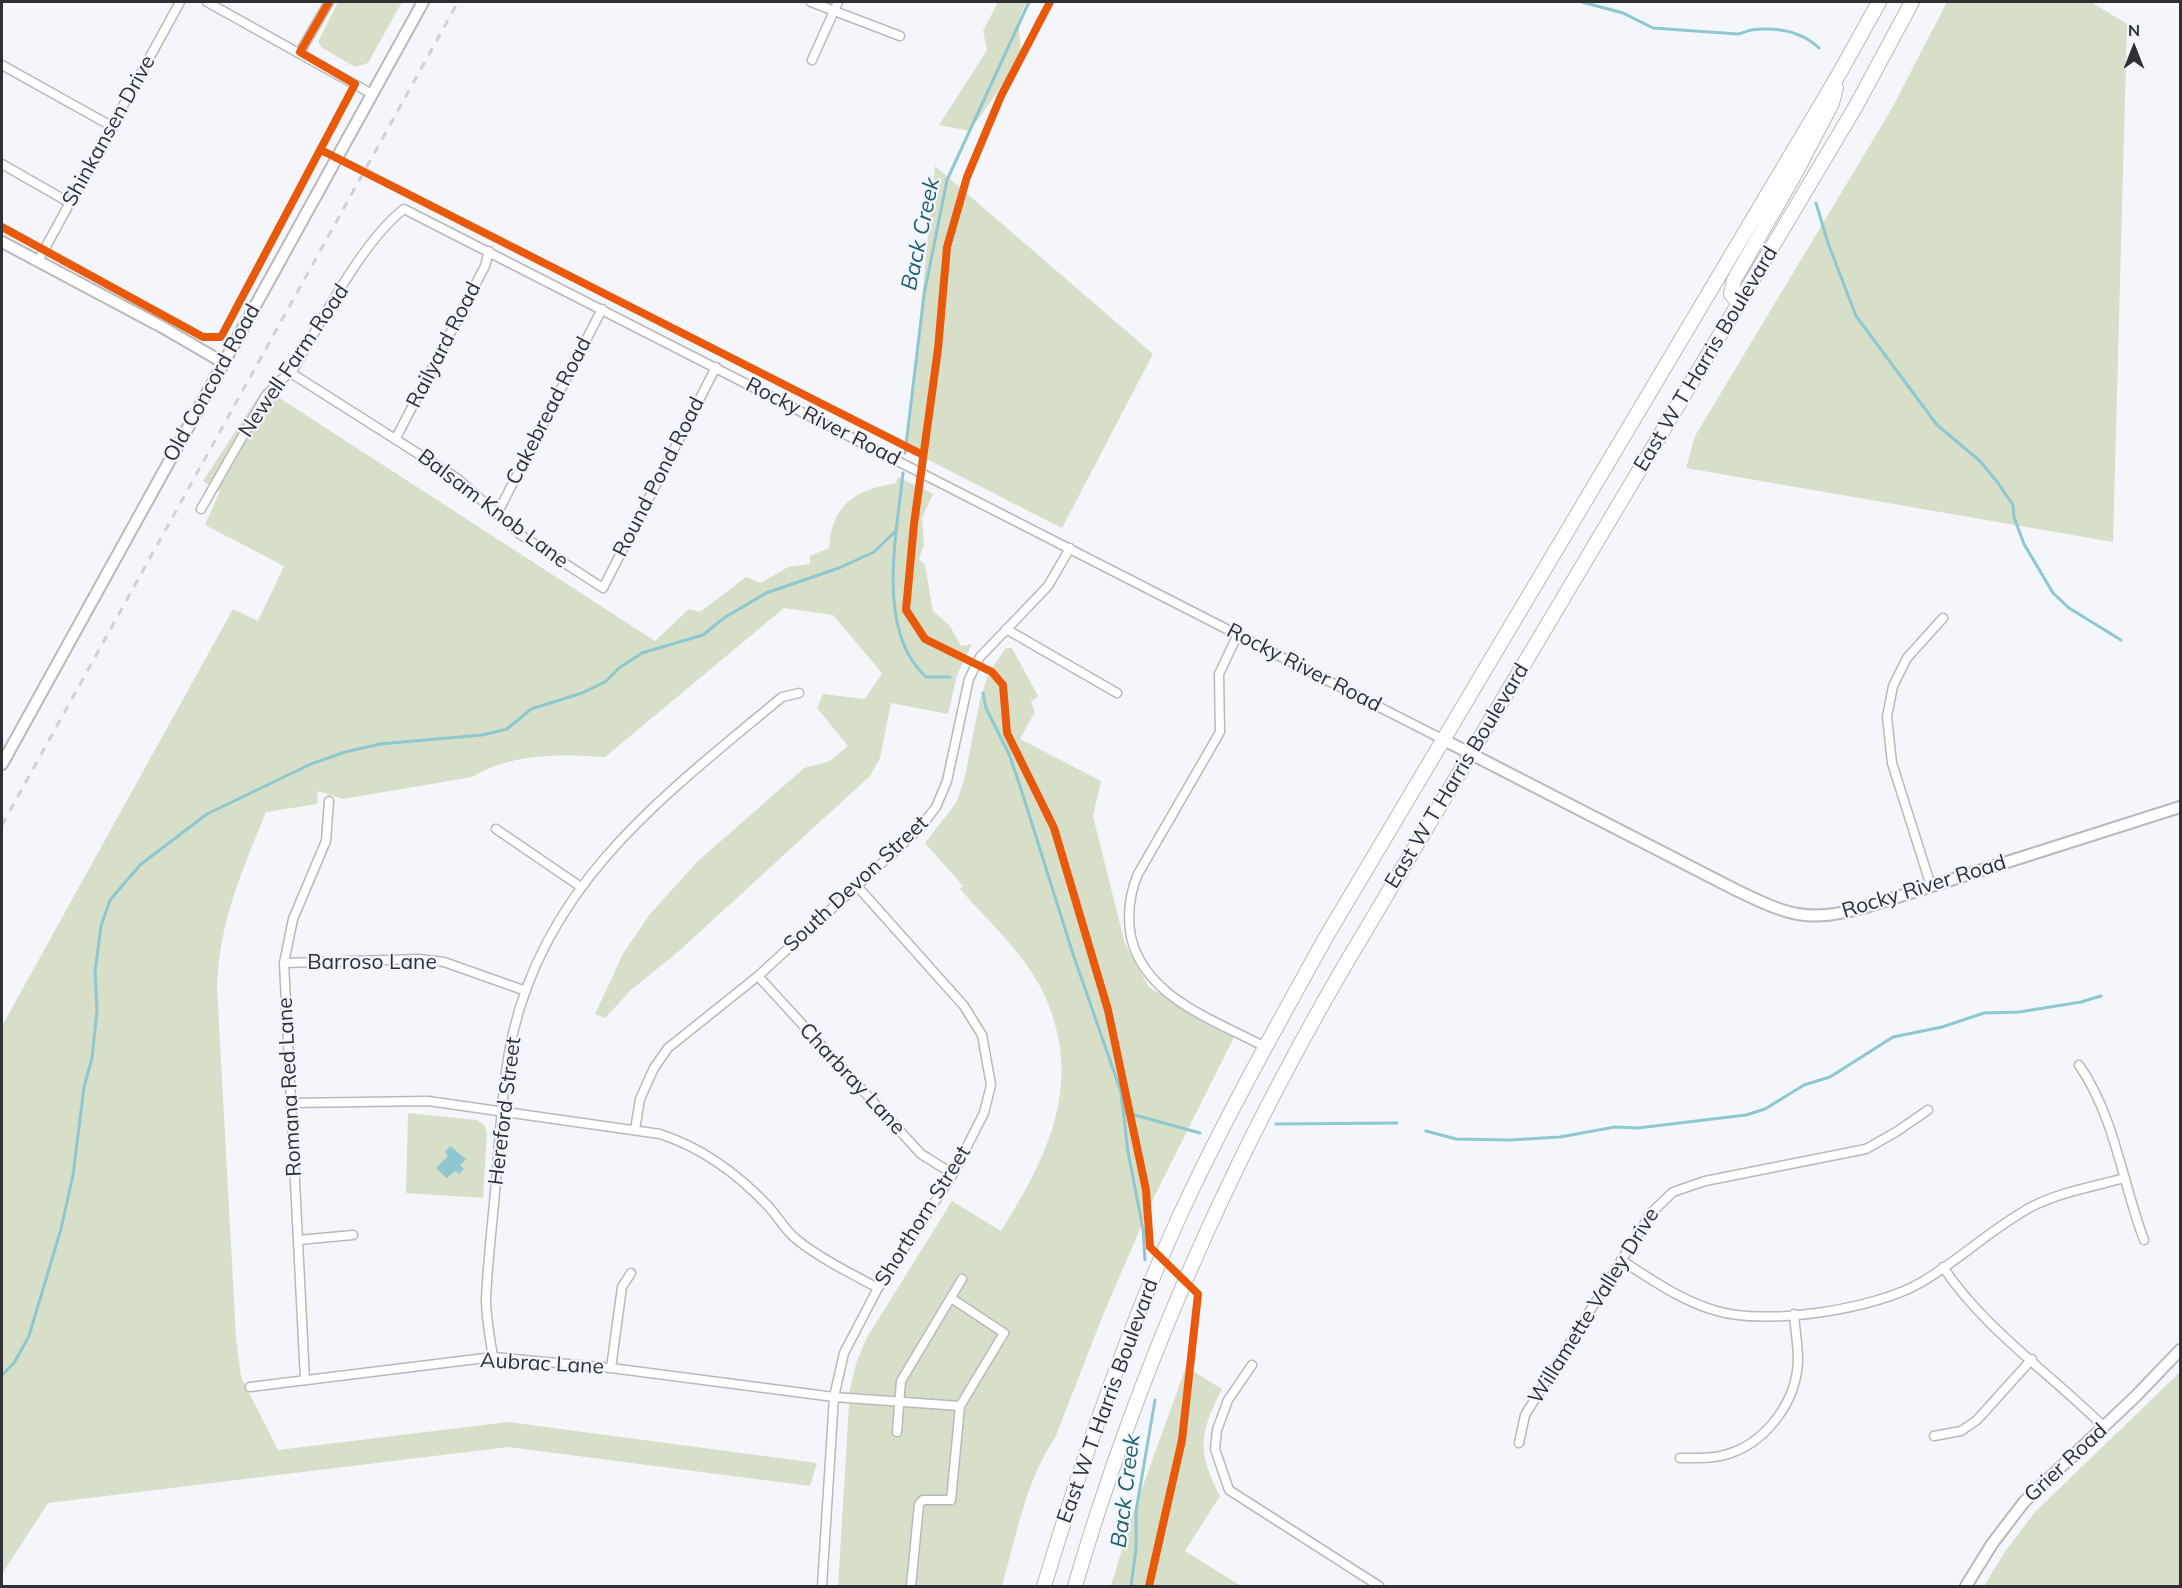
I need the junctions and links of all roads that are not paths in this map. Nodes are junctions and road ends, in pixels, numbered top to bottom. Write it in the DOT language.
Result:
graph roads {
  1 [pos="180,2"];
  2 [pos="207,2"];
  3 [pos="329,2"];
  4 [pos="423,2"];
  5 [pos="811,2"];
  6 [pos="838,2"];
  7 [pos="1879,2"];
  8 [pos="1912,2"];
  9 [pos="834,10"];
  10 [pos="900,36"];
  11 [pos="300,52"];
  12 [pos="812,60"];
  13 [pos="2,65"];
  14 [pos="1839,74"];
  15 [pos="372,94"];
  16 [pos="113,127"];
  17 [pos="2,164"];
  18 [pos="70,203"];
  19 [pos="456,234"];
  20 [pos="2,242"];
  21 [pos="489,251"];
  22 [pos="38,261"];
  23 [pos="1739,303"];
  24 [pos="602,309"];
  25 [pos="224,363"];
  26 [pos="716,367"];
  27 [pos="291,373"];
  28 [pos="396,438"];
  29 [pos="201,509"];
  30 [pos="497,514"];
  31 [pos="1070,548"];
  32 [pos="603,588"];
  33 [pos="1943,618"];
  34 [pos="1006,629"];
  35 [pos="1238,634"];
  36 [pos="799,693"];
  37 [pos="1117,693"];
  38 [pos="1442,739"];
  39 [pos="1470,753"];
  40 [pos="2,764"];
  41 [pos="329,801"];
  42 [pos="2181,807"];
  43 [pos="496,829"];
  44 [pos="581,886"];
  45 [pos="857,886"];
  46 [pos="1930,886"];
  47 [pos="284,963"];
  48 [pos="758,976"];
  49 [pos="526,991"];
  50 [pos="1265,1047"];
  51 [pos="2079,1065"];
  52 [pos="291,1103"];
  53 [pos="1928,1110"];
  54 [pos="502,1111"];
  55 [pos="635,1130"];
  56 [pos="953,1174"];
  57 [pos="2125,1178"];
  58 [pos="353,1235"];
  59 [pos="298,1240"];
  60 [pos="2145,1240"];
  61 [pos="1621,1260"];
  62 [pos="1943,1267"];
  63 [pos="631,1273"];
  64 [pos="962,1279"];
  65 [pos="878,1288"];
  66 [pos="951,1298"];
  67 [pos="1794,1314"];
  68 [pos="2181,1350"];
  69 [pos="493,1357"];
  70 [pos="2032,1359"];
  71 [pos="1252,1365"];
  72 [pos="611,1368"];
  73 [pos="305,1380"];
  74 [pos="250,1387"];
  75 [pos="834,1397"];
  76 [pos="899,1401"];
  77 [pos="960,1406"];
  78 [pos="2104,1427"];
  79 [pos="897,1432"];
  80 [pos="1934,1436"];
  81 [pos="1519,1443"];
  82 [pos="1680,1458"];
  83 [pos="822,1587"];
  84 [pos="911,1587"];
  85 [pos="1044,1587"];
  86 [pos="1075,1587"];
  87 [pos="1380,1587"];
  88 [pos="1966,1587"];
  1 -- 16 [label="street, Shinkansen Drive"];
  2 -- 11 [label="street"];
  3 -- 11 [label="street"];
  4 -- 15 [label="street, Old Concord Road"];
  5 -- 9 [label="street"];
  6 -- 9 [label="street"];
  7 -- 14 [label="main road, East W T Harris Boulevard"];
  8 -- 23 [label="main road, East W T Harris Boulevard"];
  9 -- 10 [label="street"];
  9 -- 12 [label="street"];
  11 -- 15 [label="street"];
  13 -- 16 [label="street"];
  14 -- 23 [label="main road"];
  14 -- 38 [label="main road, East W T Harris Boulevard"];
  15 -- 25 [label="street, Old Concord Road"];
  16 -- 18 [label="street, Shinkansen Drive"];
  17 -- 18 [label="street"];
  18 -- 22 [label="street, Shinkansen Drive"];
  19 -- 21 [label="street, Rocky River Road"];
  19 -- 27 [label="street, Newell Farm Road"];
  20 -- 22 [label="street"];
  21 -- 24 [label="street, Rocky River Road"];
  21 -- 28 [label="street, Railyard Road"];
  22 -- 25 [label="street"];
  23 -- 39 [label="main road, East W T Harris Boulevard"];
  24 -- 26 [label="street, Rocky River Road"];
  24 -- 30 [label="street, Cakebread Road"];
  25 -- 40 [label="street, Old Concord Road"];
  26 -- 31 [label="street, Rocky River Road"];
  26 -- 32 [label="street, Round Pond Road"];
  27 -- 28 [label="street, Balsam Knob Lane"];
  27 -- 29 [label="street, Newell Farm Road"];
  28 -- 30 [label="street, Balsam Knob Lane"];
  30 -- 32 [label="street, Balsam Knob Lane"];
  31 -- 34 [label="street, South Devon Street"];
  31 -- 35 [label="street, Rocky River Road"];
  33 -- 46 [label="street"];
  34 -- 37 [label="street"];
  34 -- 45 [label="street, South Devon Street"];
  35 -- 38 [label="street, Rocky River Road"];
  35 -- 50 [label="street"];
  36 -- 44 [label="street, Hereford Street"];
  38 -- 39 [label="street, Rocky River Road"];
  38 -- 50 [label="main road, East W T Harris Boulevard"];
  39 -- 46 [label="street, Rocky River Road"];
  39 -- 86 [label="main road, East W T Harris Boulevard"];
  41 -- 47 [label="street, Romana Red Lane"];
  42 -- 46 [label="street, Rocky River Road"];
  43 -- 44 [label="street"];
  44 -- 49 [label="street, Hereford Street"];
  45 -- 48 [label="street, South Devon Street"];
  45 -- 56 [label="street, Shorthorn Street"];
  47 -- 49 [label="street, Barroso Lane"];
  47 -- 52 [label="street, Romana Red Lane"];
  48 -- 55 [label="street, South Devon Street"];
  48 -- 56 [label="street, Charbray Lane"];
  49 -- 54 [label="street, Hereford Street"];
  50 -- 85 [label="main road, East W T Harris Boulevard"];
  51 -- 57 [label="street"];
  52 -- 54 [label="street"];
  52 -- 59 [label="street, Romana Red Lane"];
  53 -- 61 [label="street, Willamette Valley Drive"];
  54 -- 55 [label="street"];
  54 -- 69 [label="street, Hereford Street"];
  55 -- 65 [label="street"];
  56 -- 65 [label="street, Shorthorn Street"];
  57 -- 60 [label="street"];
  57 -- 62 [label="street"];
  58 -- 59 [label="street"];
  59 -- 73 [label="street, Romana Red Lane"];
  61 -- 67 [label="street"];
  61 -- 81 [label="street, Willamette Valley Drive"];
  62 -- 67 [label="street"];
  62 -- 70 [label="street"];
  63 -- 72 [label="street"];
  64 -- 66 [label="street"];
  65 -- 75 [label="street, Shorthorn Street"];
  66 -- 76 [label="street"];
  66 -- 77 [label="street"];
  67 -- 82 [label="street"];
  68 -- 78 [label="street, Grier Road"];
  69 -- 72 [label="street, Aubrac Lane"];
  69 -- 73 [label="street, Aubrac Lane"];
  70 -- 78 [label="street"];
  70 -- 80 [label="street"];
  71 -- 87 [label="street"];
  72 -- 75 [label="street, Aubrac Lane"];
  73 -- 74 [label="street, Aubrac Lane"];
  75 -- 76 [label="street, Aubrac Lane"];
  75 -- 83 [label="street, Shorthorn Street"];
  76 -- 77 [label="street, Aubrac Lane"];
  76 -- 79 [label="street"];
  77 -- 84 [label="street"];
  78 -- 88 [label="street, Grier Road"];
}
